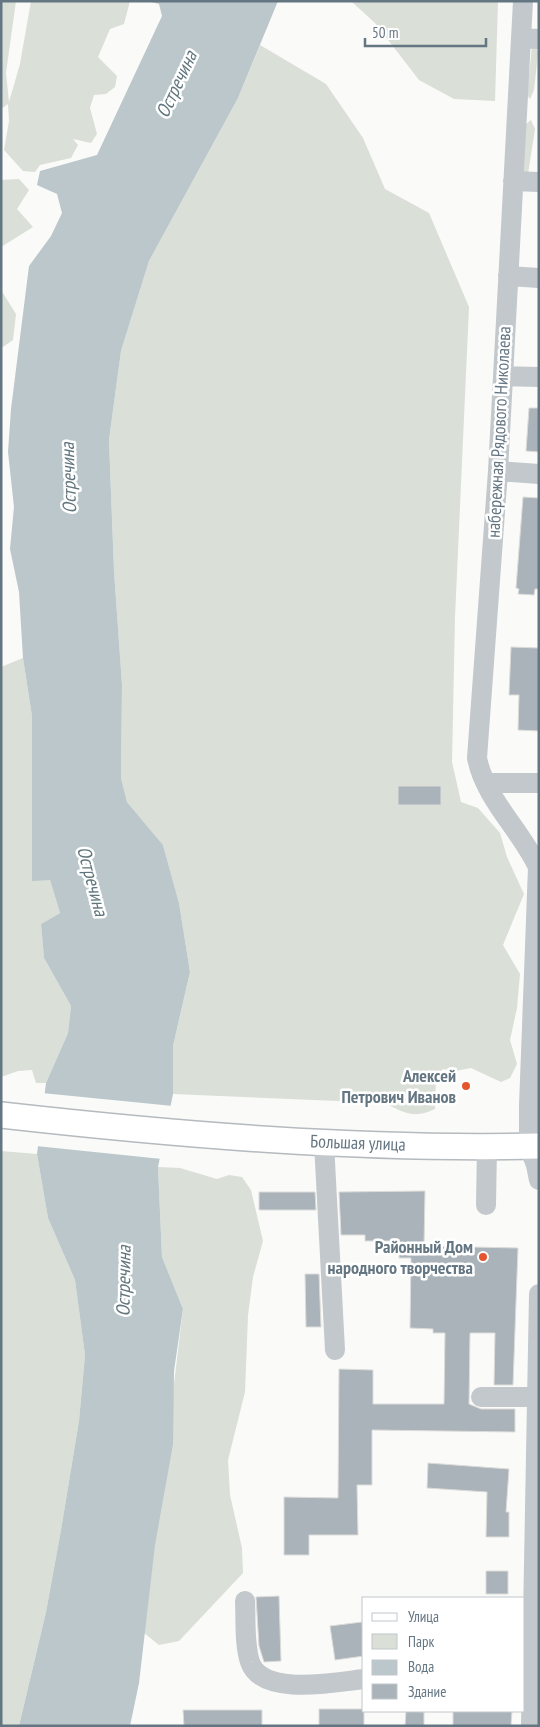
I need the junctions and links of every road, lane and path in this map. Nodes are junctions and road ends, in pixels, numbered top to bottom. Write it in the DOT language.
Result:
graph roads {
  1 [pos="523,1"];
  2 [pos="530,38"];
  3 [pos="513,181"];
  4 [pos="539,182"];
  5 [pos="508,276"];
  6 [pos="539,278"];
  7 [pos="503,376"];
  8 [pos="539,376"];
  9 [pos="498,471"];
  10 [pos="539,474"];
  11 [pos="486,783"];
  12 [pos="539,783"];
  13 [pos="534,848"];
  14 [pos="1,1115"];
  15 [pos="324,1143"];
  16 [pos="487,1146"];
  17 [pos="534,1146"];
  18 [pos="539,1180"];
  19 [pos="486,1205"];
  20 [pos="539,1294"];
  21 [pos="335,1350"];
  22 [pos="538,1384"];
  23 [pos="481,1397"];
  24 [pos="538,1397"];
  25 [pos="245,1600"];
  26 [pos="362,1679"];
  27 [pos="531,1690"];
  28 [pos="531,1726"];
  1 -- 2 [label="street, набережная Рядового Николаева"];
  2 -- 3 [label="street, набережная Рядового Николаева"];
  3 -- 4 [label="street"];
  3 -- 5 [label="street, набережная Рядового Николаева"];
  5 -- 6 [label="street"];
  5 -- 7 [label="street, набережная Рядового Николаева"];
  7 -- 8 [label="street"];
  7 -- 9 [label="street, набережная Рядового Николаева"];
  9 -- 10 [label="street"];
  9 -- 11 [label="street, набережная Рядового Николаева"];
  11 -- 12 [label="street"];
  11 -- 13 [label="street, набережная Рядового Николаева"];
  13 -- 17 [label="street, набережная Рядового Николаева"];
  14 -- 15 [label="main road, Большая улица"];
  15 -- 16 [label="main road, Большая улица"];
  15 -- 21 [label="street"];
  16 -- 17 [label="main road, Большая улица"];
  16 -- 19 [label="street"];
  17 -- 18 [label="street"];
  20 -- 22 [label="street"];
  22 -- 24 [label="street"];
  23 -- 24 [label="street"];
  24 -- 27 [label="street"];
  25 -- 26 [label="street"];
  27 -- 28 [label="street"];
}
